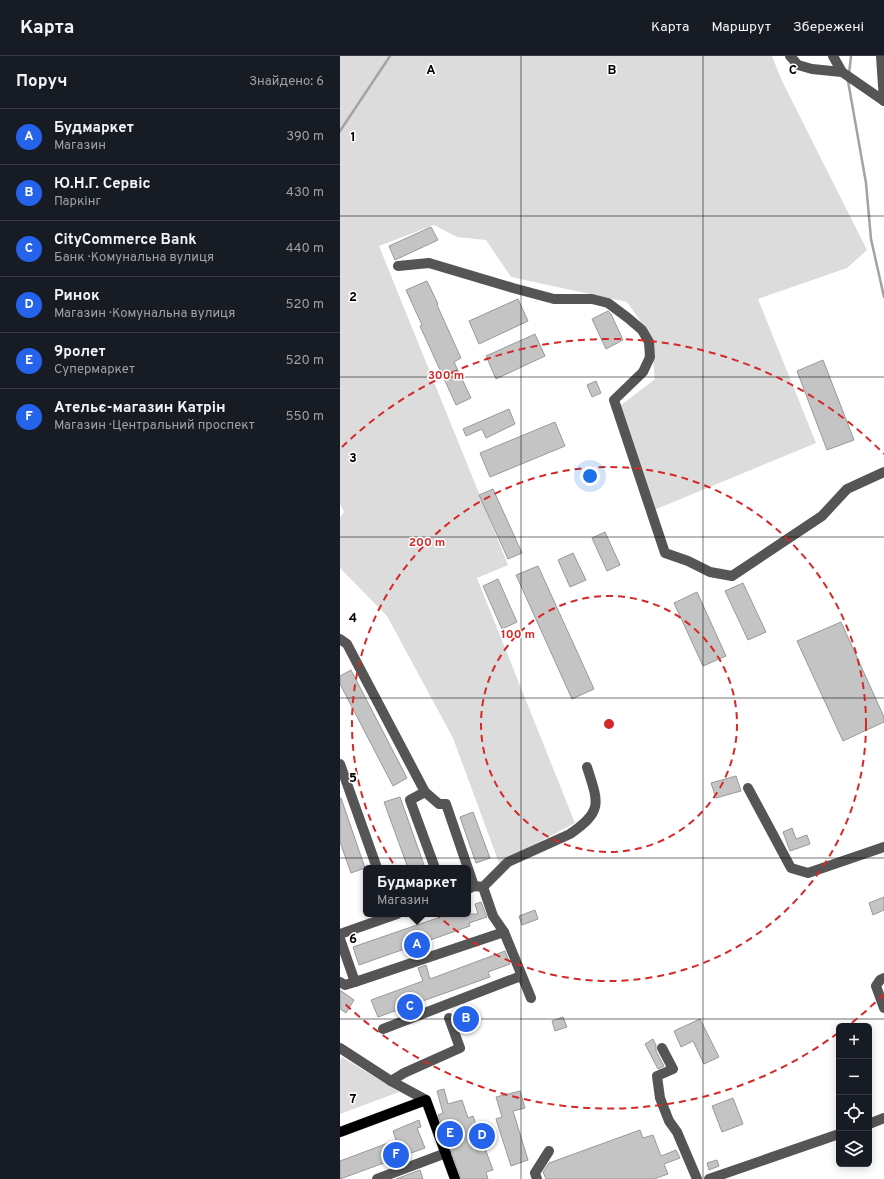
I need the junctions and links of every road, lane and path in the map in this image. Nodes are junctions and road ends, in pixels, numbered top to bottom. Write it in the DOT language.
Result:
graph roads {
  1 [pos="790,56"];
  2 [pos="833,56"];
  3 [pos="881,56"];
  4 [pos="842,72"];
  5 [pos="884,101"];
  6 [pos="398,266"];
  7 [pos="884,472"];
  8 [pos="340,639"];
  9 [pos="340,764"];
  10 [pos="587,767"];
  11 [pos="748,788"];
  12 [pos="425,792"];
  13 [pos="884,847"];
  14 [pos="376,865"];
  15 [pos="434,865"];
  16 [pos="467,865"];
  17 [pos="471,876"];
  18 [pos="475,887"];
  19 [pos="387,917"];
  20 [pos="504,932"];
  21 [pos="340,934"];
  22 [pos="340,938"];
  23 [pos="522,976"];
  24 [pos="884,978"];
  25 [pos="340,982"];
  26 [pos="355,982"];
  27 [pos="531,998"];
  28 [pos="884,1008"];
  29 [pos="449,1018"];
  30 [pos="383,1029"];
  31 [pos="340,1048"];
  32 [pos="662,1048"];
  33 [pos="391,1080"];
  34 [pos="426,1100"];
  35 [pos="884,1118"];
  36 [pos="872,1123"];
  37 [pos="340,1132"];
  38 [pos="836,1135"];
  39 [pos="550,1151"];
  40 [pos="446,1153"];
  41 [pos="377,1179"];
  42 [pos="455,1179"];
  43 [pos="537,1179"];
  44 [pos="697,1179"];
  45 [pos="709,1179"];
  1 -- 4 [label="street"];
  2 -- 4 [label="street"];
  3 -- 5 [label="street"];
  4 -- 5 [label="street"];
  6 -- 7 [label="street"];
  8 -- 12 [label="street"];
  9 -- 14 [label="street"];
  10 -- 18 [label="street"];
  11 -- 13 [label="street"];
  12 -- 15 [label="street"];
  12 -- 16 [label="street"];
  17 -- 18 [label="street"];
  18 -- 20 [label="street"];
  19 -- 21 [label="street"];
  20 -- 23 [label="street"];
  20 -- 26 [label="street"];
  22 -- 26 [label="street"];
  23 -- 27 [label="street"];
  23 -- 30 [label="street"];
  24 -- 28 [label="street"];
  25 -- 26 [label="street"];
  29 -- 33 [label="street"];
  31 -- 33 [label="street"];
  32 -- 44 [label="street"];
  33 -- 34 [label="street"];
  34 -- 37 [label="main road"];
  34 -- 40 [label="main road"];
  35 -- 36 [label="street"];
  38 -- 45 [label="street"];
  39 -- 43 [label="street"];
  40 -- 41 [label="street"];
  40 -- 42 [label="main road"];
}
